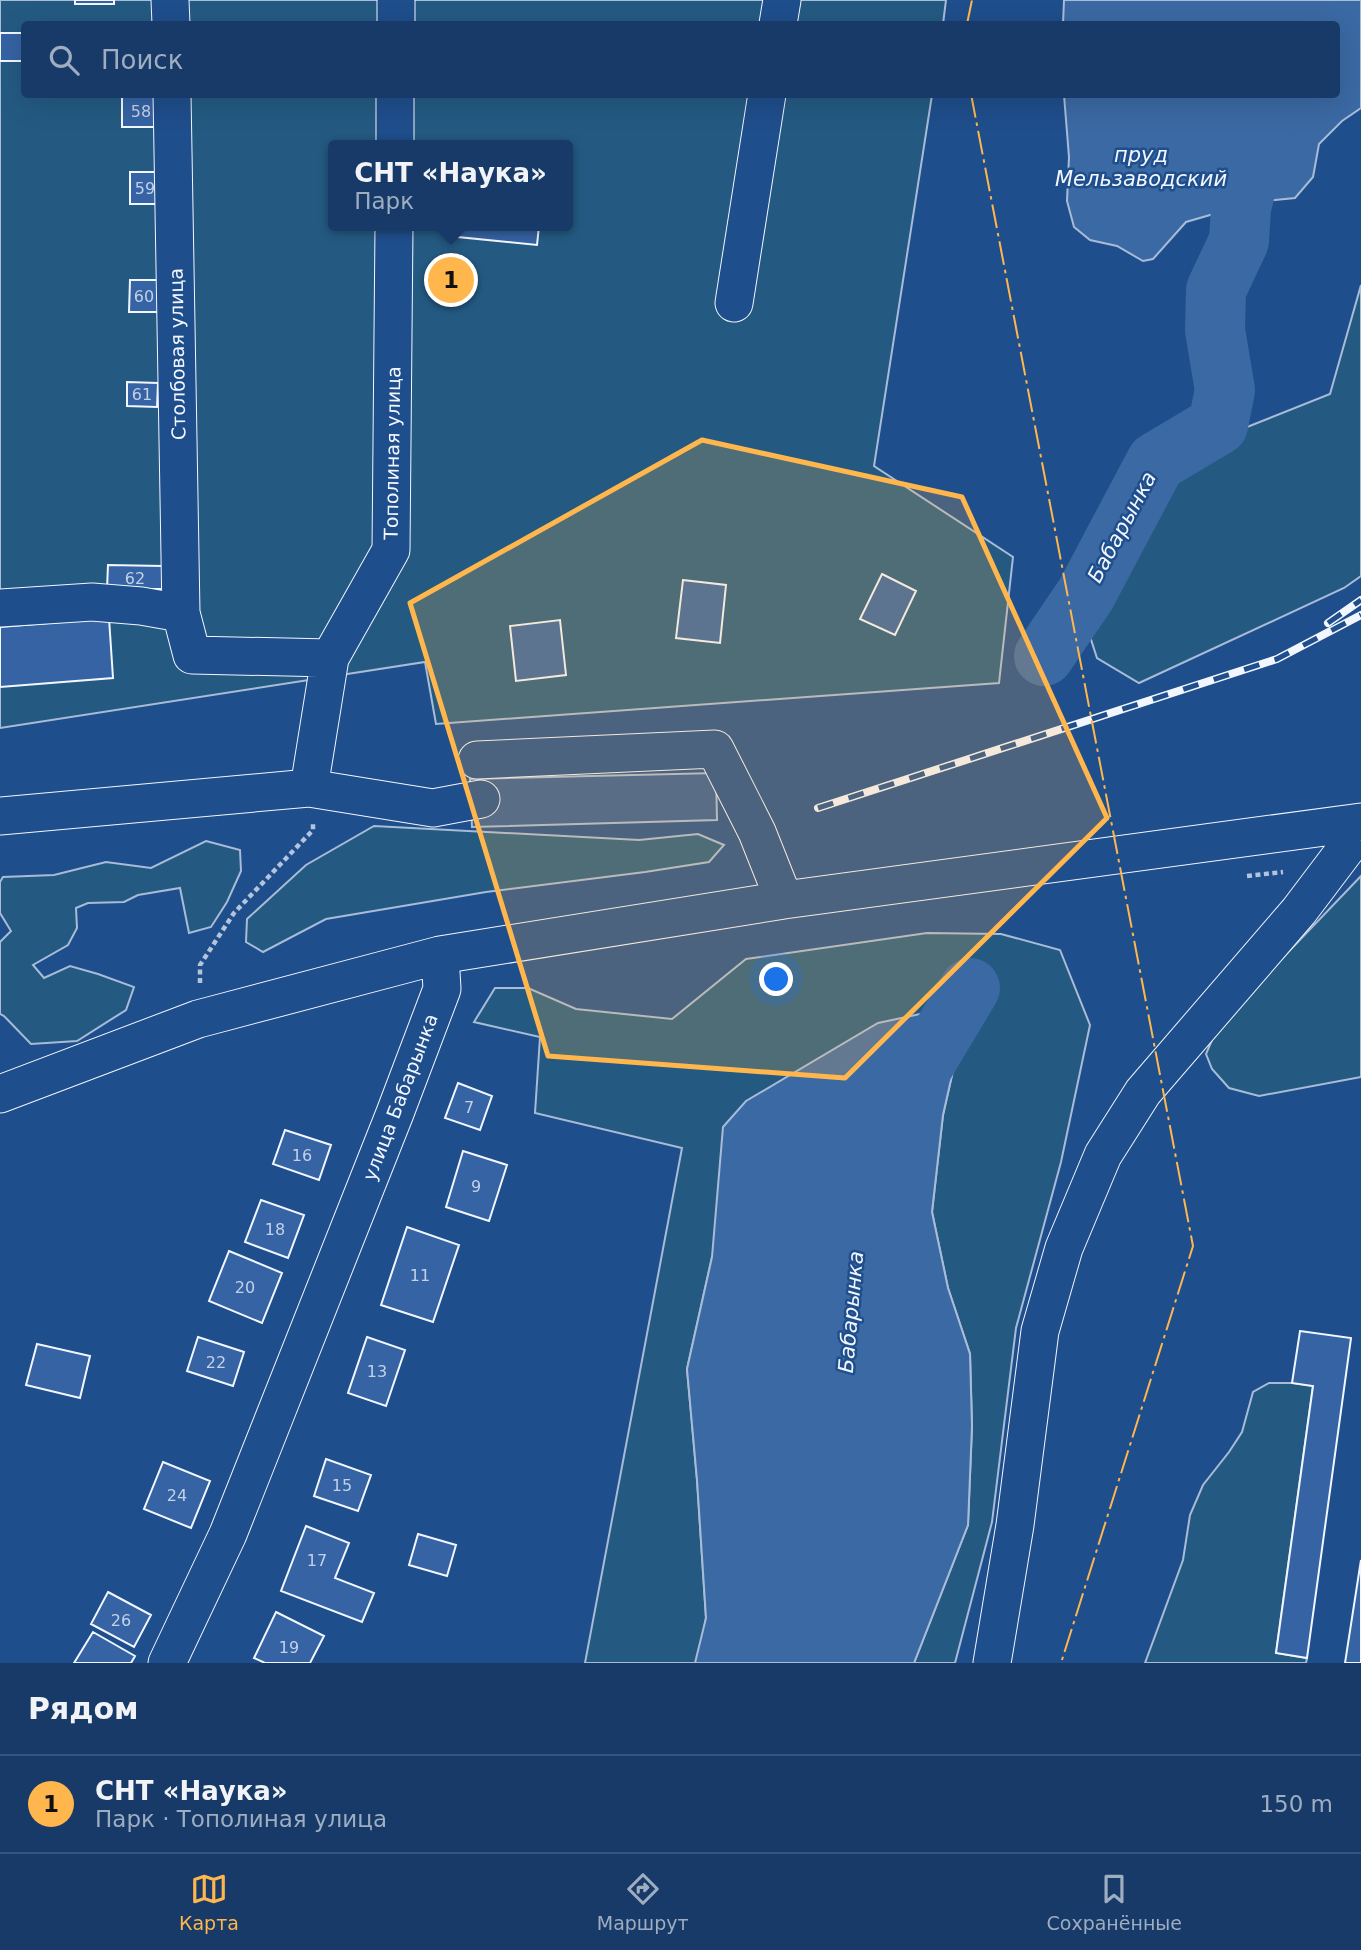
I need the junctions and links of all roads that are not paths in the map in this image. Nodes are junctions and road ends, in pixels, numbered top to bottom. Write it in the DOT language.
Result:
graph roads {
  1 [pos="170,0"];
  2 [pos="396,0"];
  3 [pos="782,0"];
  4 [pos="171,21"];
  5 [pos="396,21"];
  6 [pos="778,21"];
  7 [pos="172,98"];
  8 [pos="396,98"];
  9 [pos="766,98"];
  10 [pos="395,140"];
  11 [pos="394,231"];
  12 [pos="734,303"];
  13 [pos="0,608"];
  14 [pos="181,613"];
  15 [pos="330,658"];
  16 [pos="477,760"];
  17 [pos="309,788"];
  18 [pos="481,799"];
  19 [pos="0,816"];
  20 [pos="1361,822"];
  21 [pos="1361,829"];
  22 [pos="784,900"];
  23 [pos="440,955"];
  24 [pos="0,1094"];
  25 [pos="167,1663"];
  26 [pos="992,1663"];
  1 -- 4 [label="street"];
  2 -- 5 [label="street"];
  3 -- 6 [label="street"];
  7 -- 14 [label="street, Столбовая улица"];
  8 -- 10 [label="street"];
  9 -- 12 [label="street"];
  11 -- 15 [label="street, Тополиная улица"];
  13 -- 14 [label="street"];
  14 -- 15 [label="street, Столбовая улица"];
  15 -- 17 [label="street, Тополиная улица"];
  16 -- 22 [label="street"];
  17 -- 18 [label="street"];
  17 -- 19 [label="street"];
  20 -- 22 [label="street"];
  21 -- 26 [label="street"];
  22 -- 23 [label="street"];
  23 -- 24 [label="street"];
  23 -- 25 [label="street, улица Бабарынка"];
}
